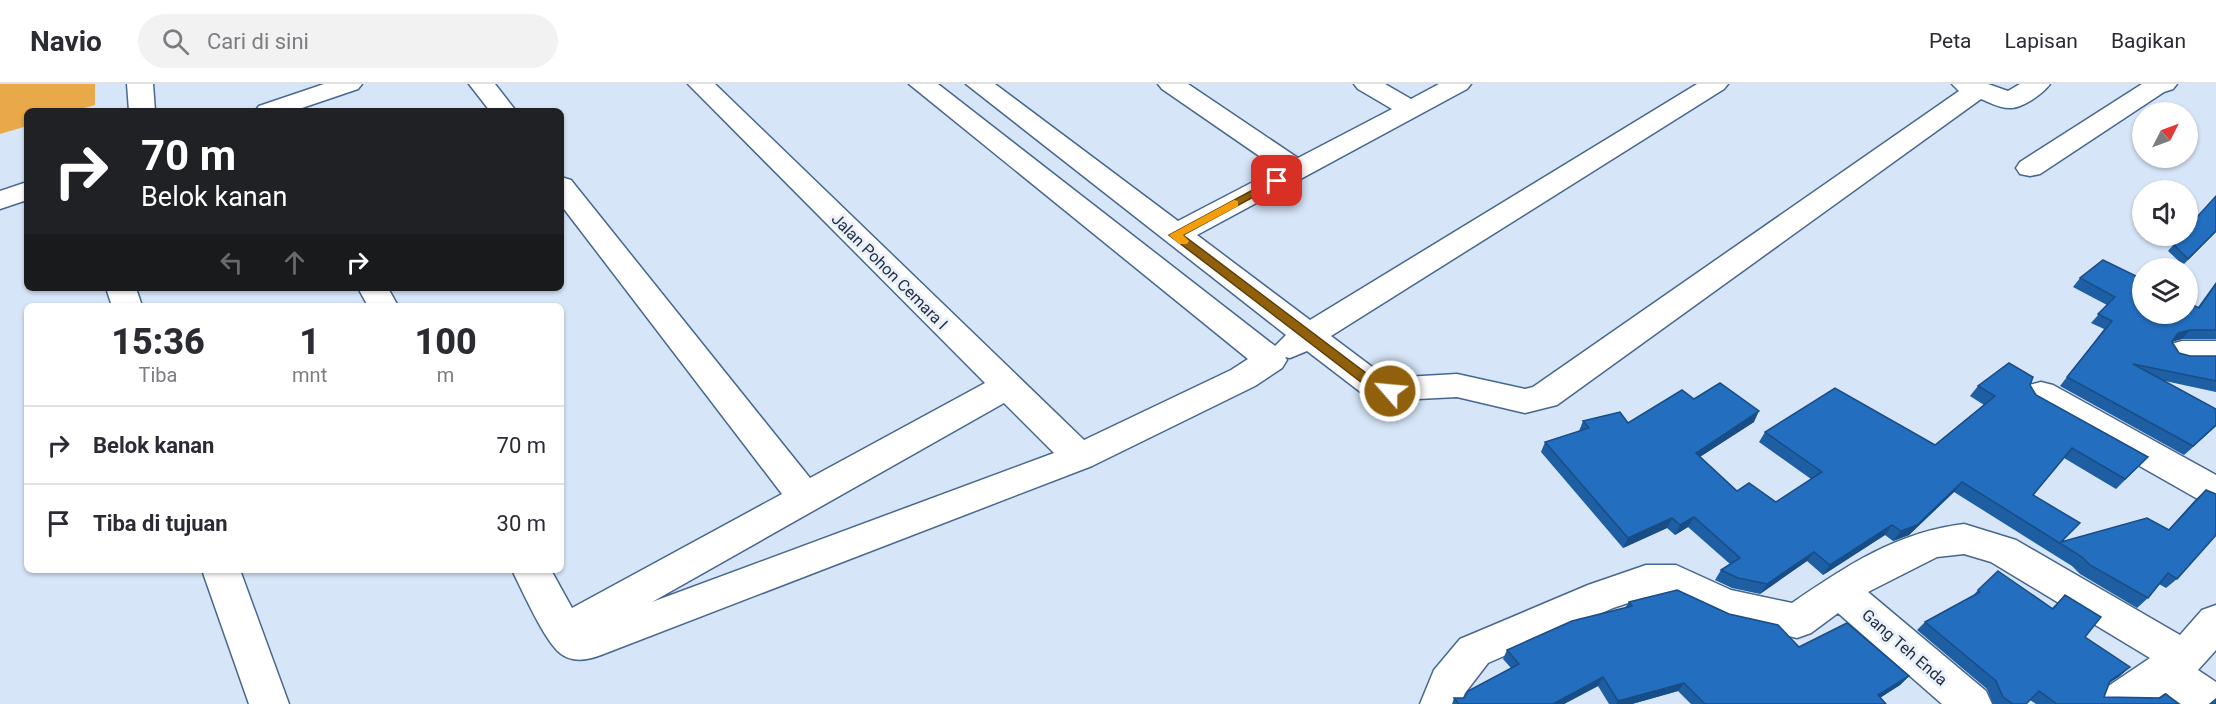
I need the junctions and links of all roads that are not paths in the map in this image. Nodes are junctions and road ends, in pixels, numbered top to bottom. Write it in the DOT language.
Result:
graph roads {
  1 [pos="140,84"];
  2 [pos="350,84"];
  3 [pos="482,84"];
  4 [pos="701,84"];
  5 [pos="922,84"];
  6 [pos="980,84"];
  7 [pos="1171,84"];
  8 [pos="1367,84"];
  9 [pos="1458,84"];
  10 [pos="1715,84"];
  11 [pos="2037,84"];
  12 [pos="2164,84"];
  13 [pos="1972,87"];
  14 [pos="142,108"];
  15 [pos="277,108"];
  16 [pos="501,108"];
  17 [pos="1412,110"];
  18 [pos="2030,168"];
  19 [pos="1298,170"];
  20 [pos="564,190"];
  21 [pos="24,192"];
  22 [pos="0,200"];
  23 [pos="1175,235"];
  24 [pos="1306,336"];
  25 [pos="2182,352"];
  26 [pos="2216,352"];
  27 [pos="1271,360"];
  28 [pos="1007,386"];
  29 [pos="2041,394"];
  30 [pos="1080,457"];
  31 [pos="2216,492"];
  32 [pos="805,498"];
  33 [pos="222,573"];
  34 [pos="533,573"];
  35 [pos="1838,590"];
  36 [pos="2216,622"];
  37 [pos="565,631"];
  38 [pos="2174,664"];
  39 [pos="269,704"];
  40 [pos="1440,704"];
  41 [pos="1972,704"];
  42 [pos="2115,704"];
  43 [pos="2214,704"];
  1 -- 14 [label="street"];
  2 -- 15 [label="street"];
  3 -- 16 [label="street"];
  4 -- 28 [label="street, Jalan Pohon Cemara I"];
  5 -- 27 [label="street"];
  6 -- 23 [label="street"];
  7 -- 19 [label="street"];
  8 -- 17 [label="street"];
  9 -- 17 [label="street"];
  10 -- 24 [label="street"];
  11 -- 13 [label="street"];
  12 -- 18 [label="street"];
  13 -- 24 [label="street"];
  17 -- 19 [label="street"];
  19 -- 23 [label="street"];
  20 -- 32 [label="street"];
  21 -- 22 [label="street"];
  23 -- 24 [label="street"];
  24 -- 27 [label="street"];
  25 -- 26 [label="street"];
  27 -- 30 [label="street"];
  28 -- 30 [label="street, Jalan Pohon Cemara I"];
  28 -- 32 [label="street"];
  29 -- 31 [label="street"];
  30 -- 37 [label="street"];
  32 -- 37 [label="street"];
  33 -- 39 [label="street"];
  34 -- 37 [label="street"];
  35 -- 38 [label="street"];
  35 -- 40 [label="street"];
  35 -- 41 [label="street, Gang Teh Enda"];
  36 -- 38 [label="street"];
  38 -- 42 [label="street"];
  38 -- 43 [label="street"];
}
